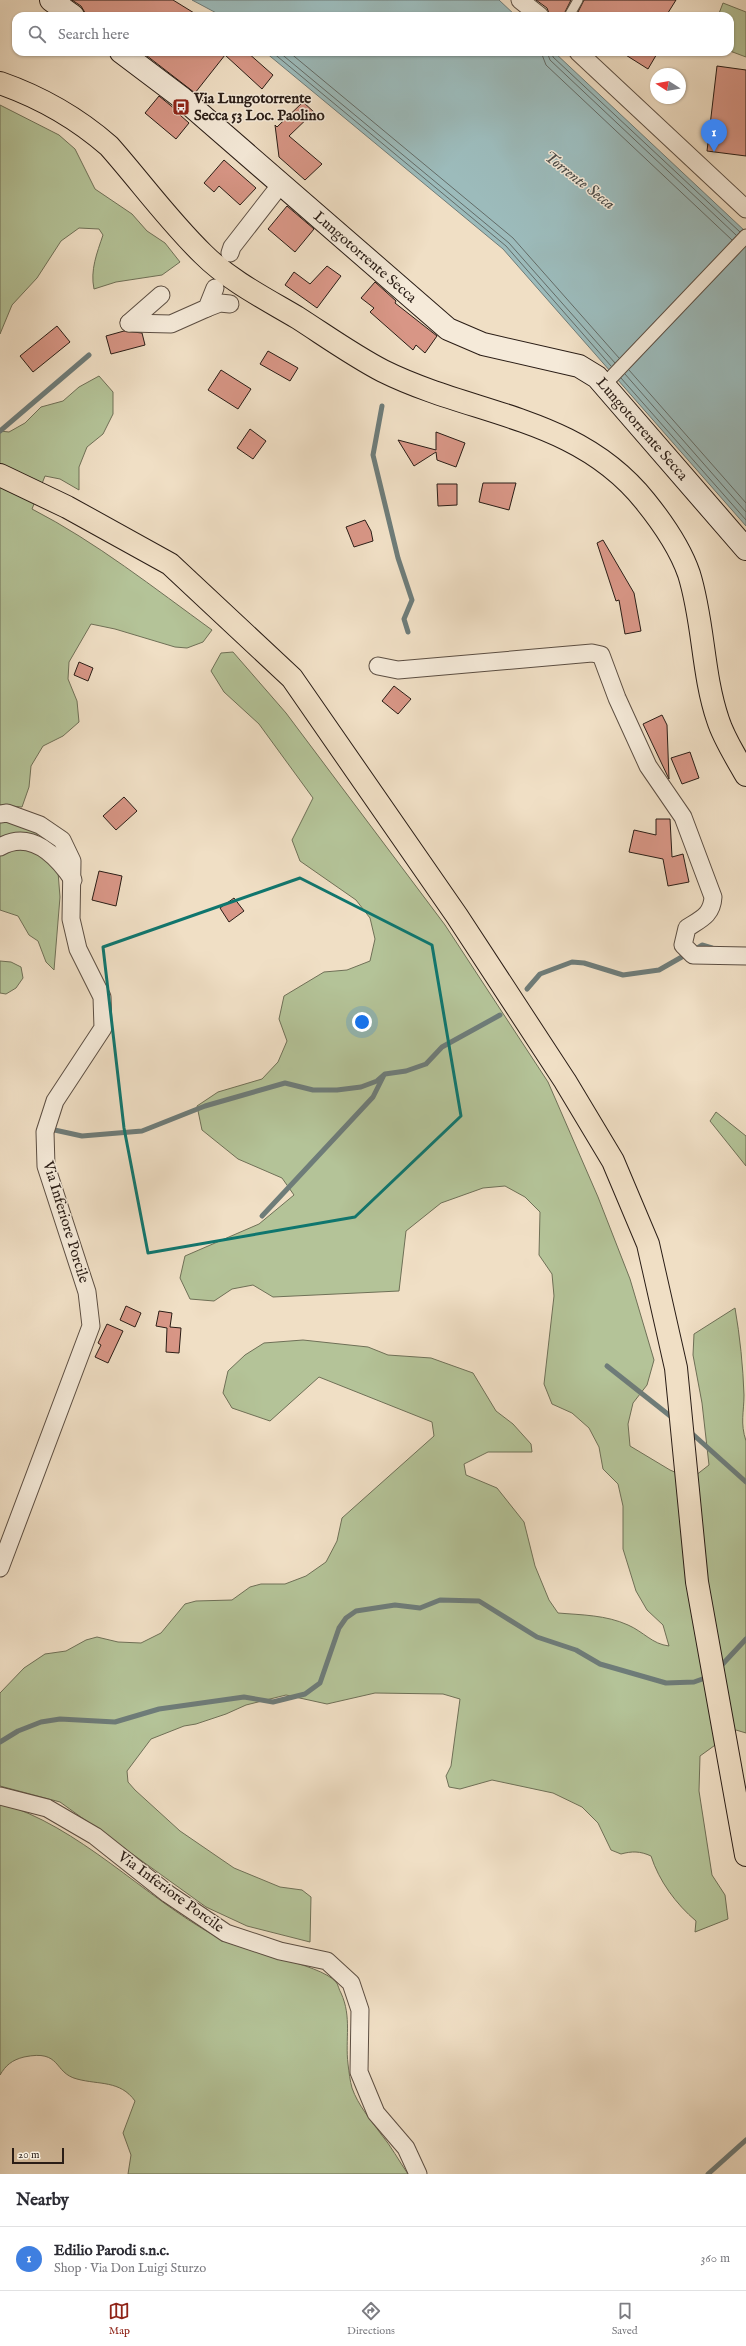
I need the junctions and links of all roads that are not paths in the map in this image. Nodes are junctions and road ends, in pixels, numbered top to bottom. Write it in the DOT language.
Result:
graph roads {
  1 [pos="51,0"];
  2 [pos="520,0"];
  3 [pos="578,0"];
  4 [pos="68,12"];
  5 [pos="535,12"];
  6 [pos="571,12"];
  7 [pos="126,56"];
  8 [pos="582,56"];
  9 [pos="0,83"];
  10 [pos="281,184"];
  11 [pos="746,209"];
  12 [pos="746,236"];
  13 [pos="230,253"];
  14 [pos="215,288"];
  15 [pos="161,295"];
  16 [pos="230,304"];
  17 [pos="207,308"];
  18 [pos="611,378"];
  19 [pos="0,475"];
  20 [pos="746,549"];
  21 [pos="378,666"];
  22 [pos="746,775"];
  23 [pos="0,814"];
  24 [pos="0,847"];
  25 [pos="73,880"];
  26 [pos="746,956"];
  27 [pos="0,1568"];
  28 [pos="0,1796"];
  29 [pos="746,1855"];
  30 [pos="418,2174"];
  1 -- 4 [label="main road"];
  2 -- 5 [label="street"];
  3 -- 6 [label="lane"];
  7 -- 10 [label="main road, Lungotorrente Secca"];
  8 -- 11 [label="street"];
  9 -- 22 [label="highway"];
  10 -- 13 [label="street"];
  10 -- 18 [label="main road, Lungotorrente Secca"];
  12 -- 18 [label="street"];
  14 -- 17 [label="street"];
  15 -- 17 [label="street"];
  16 -- 17 [label="street"];
  18 -- 20 [label="main road, Lungotorrente Secca"];
  19 -- 29 [label="highway"];
  21 -- 26 [label="street"];
  23 -- 25 [label="street, Via Inferiore Porcile"];
  24 -- 25 [label="street"];
  25 -- 27 [label="street, Via Inferiore Porcile"];
  28 -- 30 [label="street, Via Inferiore Porcile"];
}
